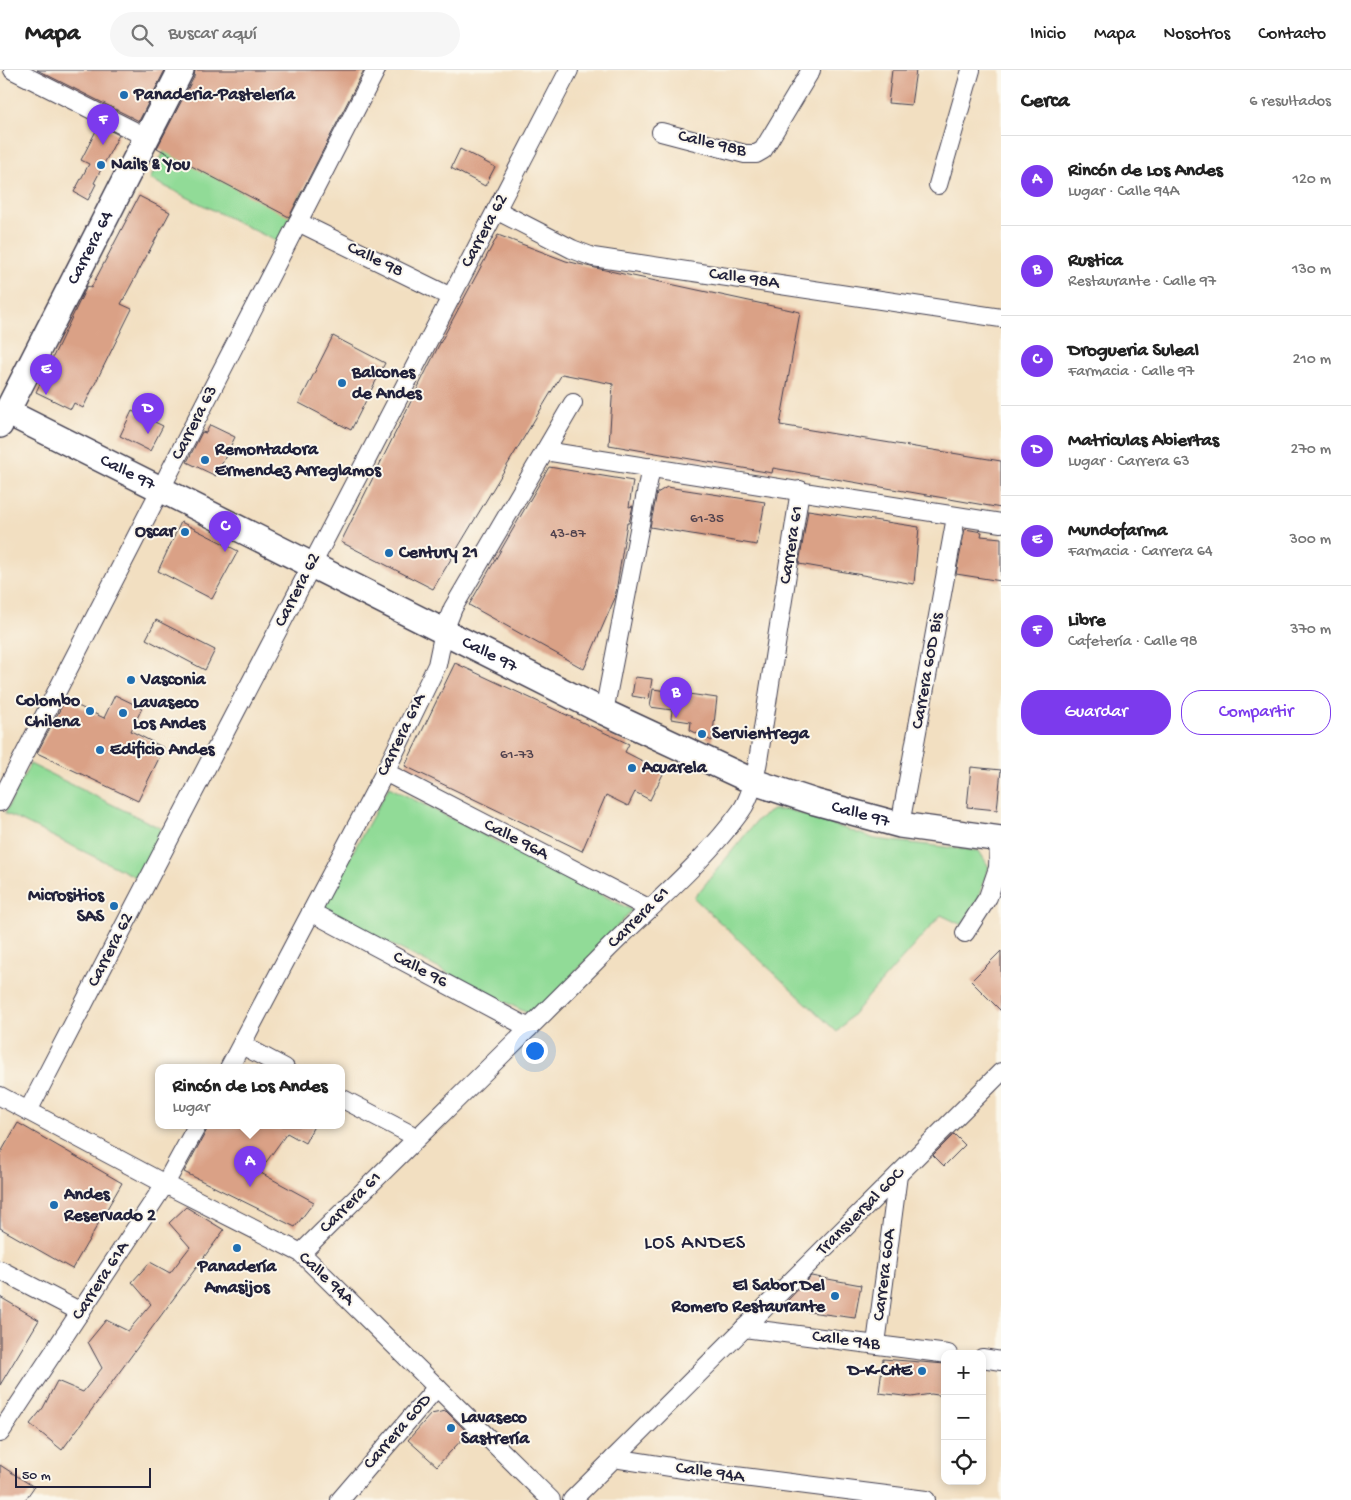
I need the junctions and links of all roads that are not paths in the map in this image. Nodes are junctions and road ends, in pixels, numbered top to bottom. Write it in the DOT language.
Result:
graph roads {
  1 [pos="12,70"];
  2 [pos="181,70"];
  3 [pos="376,70"];
  4 [pos="569,70"];
  5 [pos="811,70"];
  6 [pos="971,70"];
  7 [pos="661,132"];
  8 [pos="146,137"];
  9 [pos="938,185"];
  10 [pos="496,210"];
  11 [pos="298,222"];
  12 [pos="451,297"];
  13 [pos="1001,318"];
  14 [pos="573,403"];
  15 [pos="2,415"];
  16 [pos="546,450"];
  17 [pos="651,467"];
  18 [pos="161,489"];
  19 [pos="800,490"];
  20 [pos="956,517"];
  21 [pos="1001,523"];
  22 [pos="312,565"];
  23 [pos="444,631"];
  24 [pos="604,712"];
  25 [pos="385,772"];
  26 [pos="754,782"];
  27 [pos="0,802"];
  28 [pos="900,826"];
  29 [pos="1000,839"];
  30 [pos="648,908"];
  31 [pos="311,912"];
  32 [pos="965,932"];
  33 [pos="530,1028"];
  34 [pos="242,1045"];
  35 [pos="231,1064"];
  36 [pos="278,1064"];
  37 [pos="1001,1072"];
  38 [pos="0,1096"];
  39 [pos="345,1100"];
  40 [pos="28,1111"];
  41 [pos="195,1129"];
  42 [pos="416,1138"];
  43 [pos="898,1175"];
  44 [pos="165,1184"];
  45 [pos="301,1253"];
  46 [pos="0,1270"];
  47 [pos="81,1312"];
  48 [pos="744,1328"];
  49 [pos="876,1344"];
  50 [pos="941,1353"];
  51 [pos="986,1359"];
  52 [pos="1001,1361"];
  53 [pos="437,1387"];
  54 [pos="0,1433"];
  55 [pos="614,1458"];
  56 [pos="340,1500"];
  57 [pos="551,1500"];
  58 [pos="572,1500"];
  59 [pos="926,1500"];
  1 -- 8 [label="street"];
  2 -- 8 [label="street, Carrera 64"];
  3 -- 11 [label="street, Carrera 63"];
  4 -- 10 [label="street, Carrera 62"];
  5 -- 7 [label="street, Calle 98B"];
  6 -- 9 [label="street"];
  8 -- 15 [label="street, Carrera 64"];
  10 -- 12 [label="street, Carrera 62"];
  10 -- 13 [label="street, Calle 98A"];
  11 -- 12 [label="street, Calle 98"];
  11 -- 18 [label="street, Carrera 63"];
  12 -- 22 [label="street, Carrera 62"];
  14 -- 16 [label="street, Carrera 61A"];
  15 -- 18 [label="street, Calle 97"];
  16 -- 17 [label="street"];
  16 -- 23 [label="street, Carrera 61A"];
  17 -- 19 [label="street"];
  17 -- 24 [label="street"];
  18 -- 22 [label="street, Calle 97"];
  18 -- 27 [label="street, Carrera 63"];
  19 -- 20 [label="street"];
  19 -- 26 [label="street, Carrera 61"];
  20 -- 21 [label="street"];
  20 -- 28 [label="street, Carrera 60D Bis"];
  22 -- 23 [label="street, Calle 97"];
  22 -- 40 [label="street, Carrera 62"];
  23 -- 24 [label="street, Calle 97"];
  23 -- 25 [label="street, Carrera 61A"];
  24 -- 26 [label="street, Calle 97"];
  25 -- 30 [label="street, Calle 96A"];
  25 -- 31 [label="street, Carrera 61A"];
  26 -- 28 [label="street, Calle 97"];
  26 -- 30 [label="street, Carrera 61"];
  28 -- 29 [label="street, Calle 97"];
  29 -- 32 [label="street"];
  30 -- 33 [label="street, Carrera 61"];
  31 -- 33 [label="street, Calle 96"];
  31 -- 34 [label="street, Carrera 61A"];
  33 -- 42 [label="street, Carrera 61"];
  34 -- 35 [label="street, Carrera 61A"];
  34 -- 36 [label="street"];
  37 -- 43 [label="street, Transversal 60C"];
  38 -- 40 [label="street, Calle 94A"];
  39 -- 42 [label="street"];
  40 -- 44 [label="street, Calle 94A"];
  41 -- 44 [label="street, Carrera 61A"];
  42 -- 45 [label="street, Carrera 61"];
  43 -- 48 [label="street, Transversal 60C"];
  43 -- 49 [label="street, Carrera 60A"];
  44 -- 45 [label="street, Calle 94A"];
  44 -- 47 [label="street, Carrera 61A"];
  45 -- 53 [label="street, Calle 94A"];
  46 -- 47 [label="street"];
  47 -- 54 [label="street, Carrera 61A"];
  48 -- 49 [label="street, Calle 94B"];
  48 -- 55 [label="street, Transversal 60C"];
  49 -- 50 [label="street, Calle 94B"];
  51 -- 52 [label="street"];
  53 -- 56 [label="street, Carrera 60D"];
  53 -- 57 [label="street, Calle 94A"];
  55 -- 58 [label="street, Transversal 60C"];
  55 -- 59 [label="street, Calle 94A"];
}
